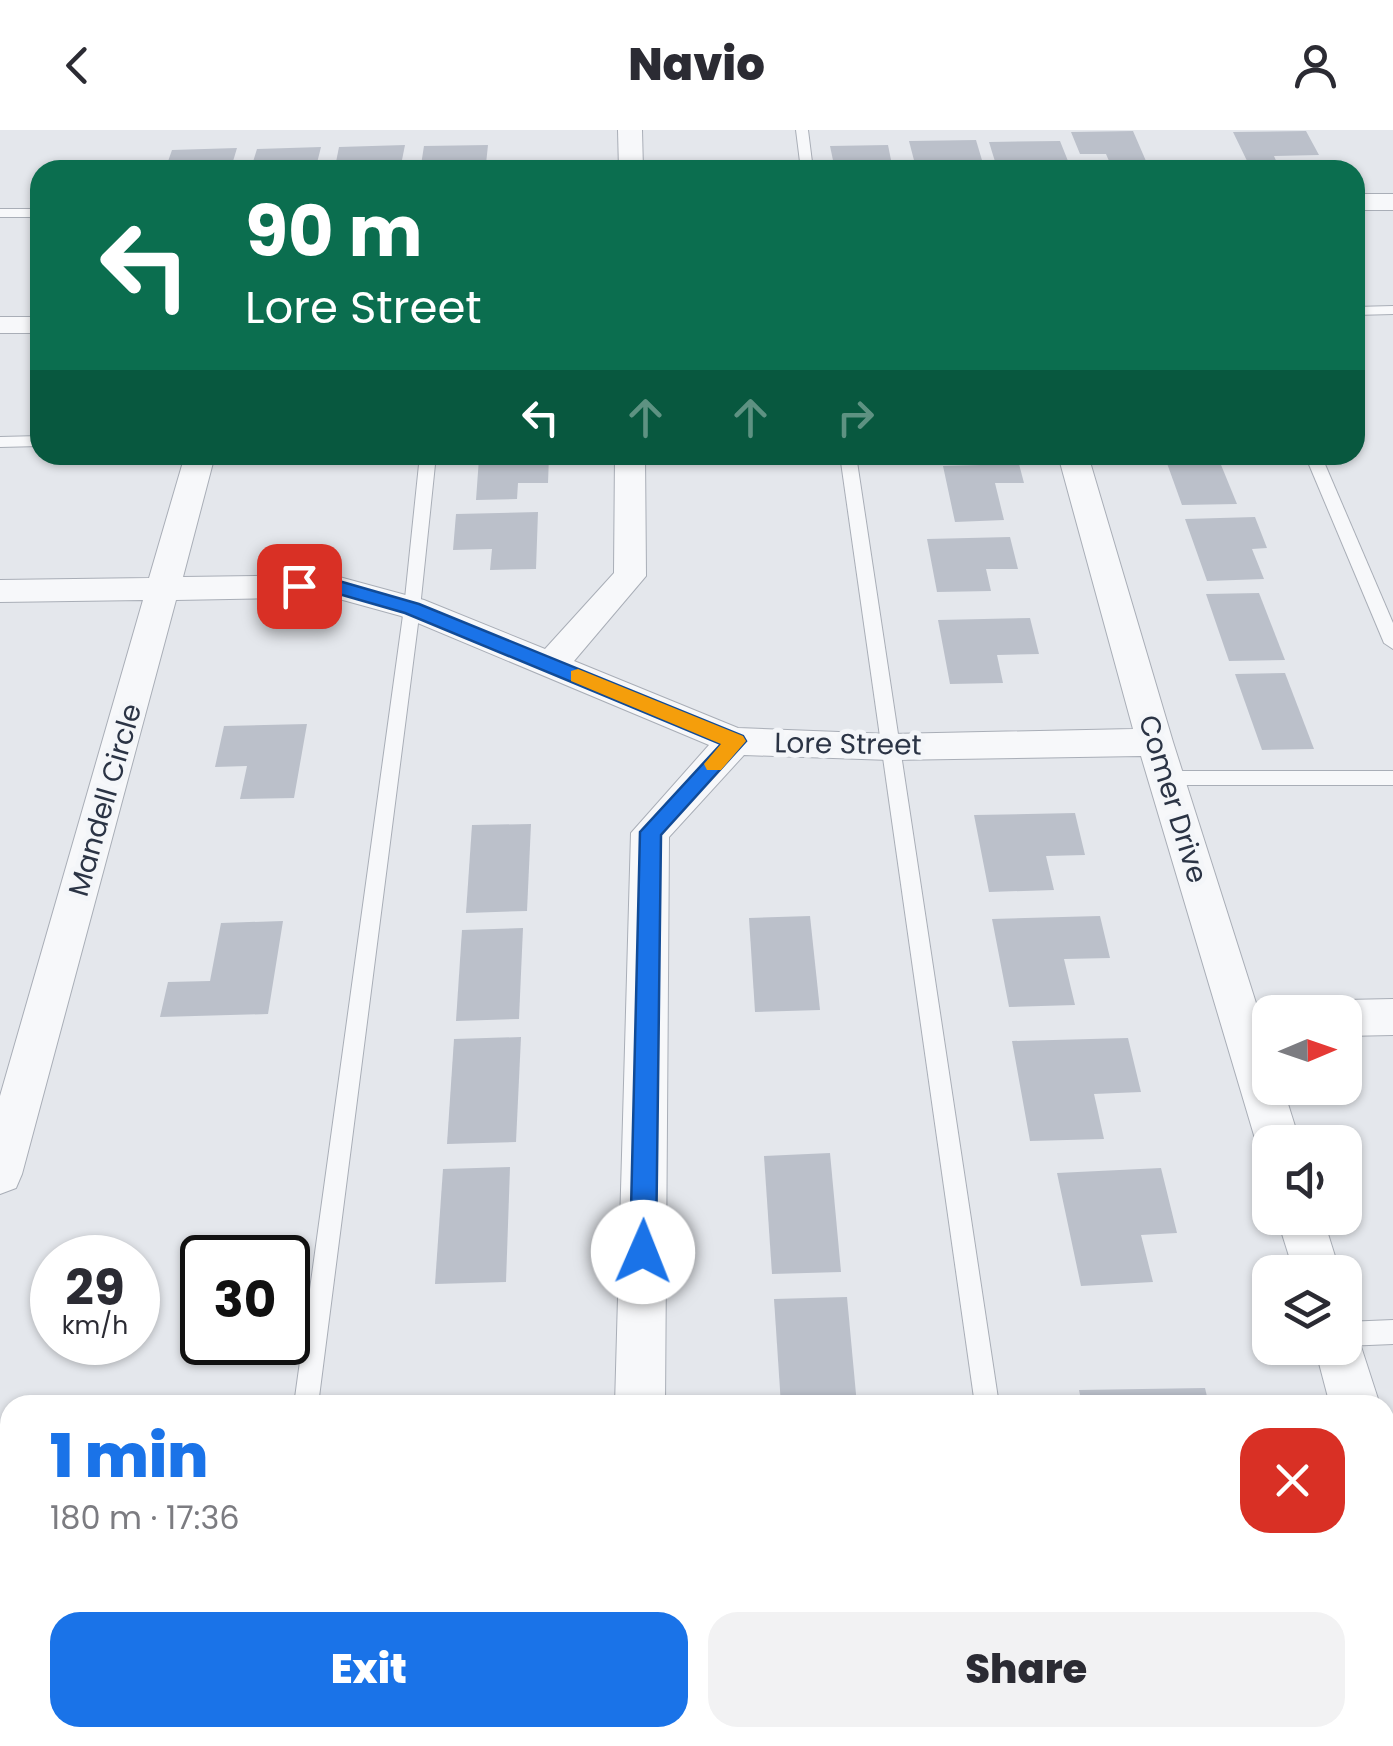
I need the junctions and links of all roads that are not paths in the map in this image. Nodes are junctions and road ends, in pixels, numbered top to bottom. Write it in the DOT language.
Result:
graph roads {
  1 [pos="630,130"];
  2 [pos="802,130"];
  3 [pos="631,160"];
  4 [pos="806,160"];
  5 [pos="1365,203"];
  6 [pos="1391,204"];
  7 [pos="30,212"];
  8 [pos="0,213"];
  9 [pos="1393,310"];
  10 [pos="1365,311"];
  11 [pos="0,325"];
  12 [pos="30,325"];
  13 [pos="30,441"];
  14 [pos="0,442"];
  15 [pos="197,465"];
  16 [pos="427,465"];
  17 [pos="630,465"];
  18 [pos="849,465"];
  19 [pos="1076,465"];
  20 [pos="1317,465"];
  21 [pos="166,586"];
  22 [pos="0,591"];
  23 [pos="412,608"];
  24 [pos="1393,643"];
  25 [pos="552,665"];
  26 [pos="736,741"];
  27 [pos="890,747"];
  28 [pos="1161,760"];
  29 [pos="1393,778"];
  30 [pos="1252,1010"];
  31 [pos="1393,1017"];
  32 [pos="1362,1018"];
  33 [pos="0,1174"];
  34 [pos="1393,1332"];
  35 [pos="1362,1333"];
  36 [pos="1344,1365"];
  37 [pos="307,1395"];
  38 [pos="640,1395"];
  39 [pos="986,1395"];
  40 [pos="1352,1395"];
  1 -- 3 [label="street"];
  2 -- 4 [label="lane"];
  5 -- 6 [label="street"];
  7 -- 8 [label="lane"];
  9 -- 10 [label="lane"];
  11 -- 12 [label="street"];
  13 -- 14 [label="lane"];
  15 -- 21 [label="street"];
  16 -- 23 [label="lane"];
  17 -- 25 [label="street"];
  18 -- 27 [label="lane"];
  19 -- 28 [label="street, Comer Drive"];
  20 -- 24 [label="lane"];
  21 -- 22 [label="street"];
  21 -- 23 [label="street, Lore Street"];
  21 -- 33 [label="street, Mandell Circle"];
  23 -- 25 [label="street, Lore Street"];
  23 -- 37 [label="lane"];
  25 -- 26 [label="street, Lore Street"];
  26 -- 27 [label="street, Lore Street"];
  26 -- 38 [label="street"];
  27 -- 28 [label="street, Lore Street"];
  27 -- 39 [label="lane"];
  28 -- 29 [label="lane"];
  28 -- 30 [label="street, Comer Drive"];
  31 -- 32 [label="street"];
  34 -- 35 [label="lane"];
  36 -- 40 [label="street"];
}
